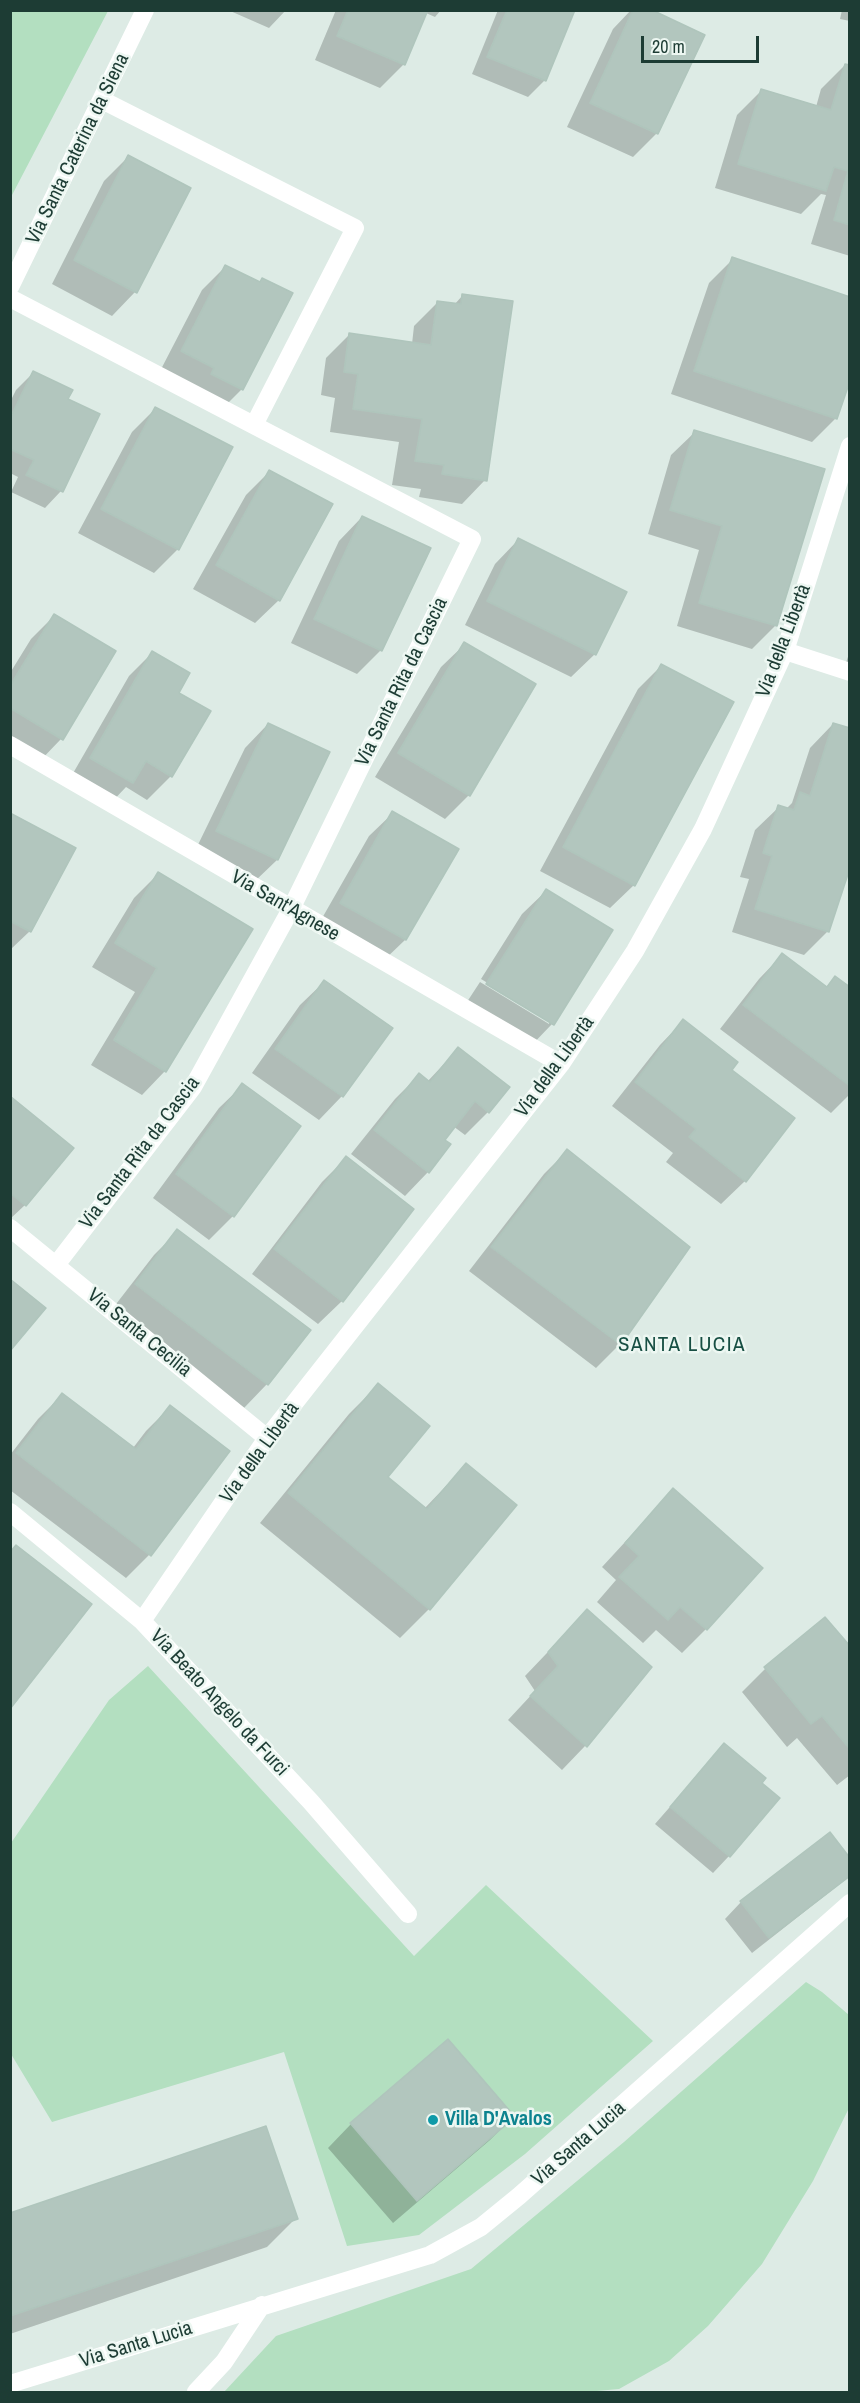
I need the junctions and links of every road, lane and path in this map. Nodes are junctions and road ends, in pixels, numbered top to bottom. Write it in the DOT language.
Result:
graph roads {
  1 [pos="145,10"];
  2 [pos="102,100"];
  3 [pos="10,287"];
  4 [pos="10,298"];
  5 [pos="254,424"];
  6 [pos="849,446"];
  7 [pos="784,651"];
  8 [pos="849,672"];
  9 [pos="10,745"];
  10 [pos="291,909"];
  11 [pos="561,1064"];
  12 [pos="10,1228"];
  13 [pos="56,1265"];
  14 [pos="267,1438"];
  15 [pos="10,1512"];
  16 [pos="142,1621"];
  17 [pos="849,1903"];
  18 [pos="408,1914"];
  19 [pos="262,2305"];
  20 [pos="10,2384"];
  21 [pos="195,2392"];
  1 -- 2 [label="street, Via Santa Caterina da Siena"];
  2 -- 3 [label="street, Via Santa Caterina da Siena"];
  2 -- 5 [label="street"];
  4 -- 5 [label="street, Via Santa Rita da Cascia"];
  5 -- 10 [label="street, Via Santa Rita da Cascia"];
  6 -- 7 [label="street, Via della Libertà"];
  7 -- 8 [label="street"];
  7 -- 11 [label="street, Via della Libertà"];
  9 -- 10 [label="street, Via Sant'Agnese"];
  10 -- 11 [label="street, Via Sant'Agnese"];
  10 -- 13 [label="street, Via Santa Rita da Cascia"];
  11 -- 14 [label="street, Via della Libertà"];
  12 -- 13 [label="street, Via Santa Cecilia"];
  13 -- 14 [label="street, Via Santa Cecilia"];
  14 -- 16 [label="street, Via della Libertà"];
  15 -- 16 [label="street, Via Beato Angelo da Furci"];
  16 -- 18 [label="street, Via Beato Angelo da Furci"];
  17 -- 19 [label="street, Via Santa Lucia"];
  19 -- 20 [label="street, Via Santa Lucia"];
  19 -- 21 [label="street"];
}
